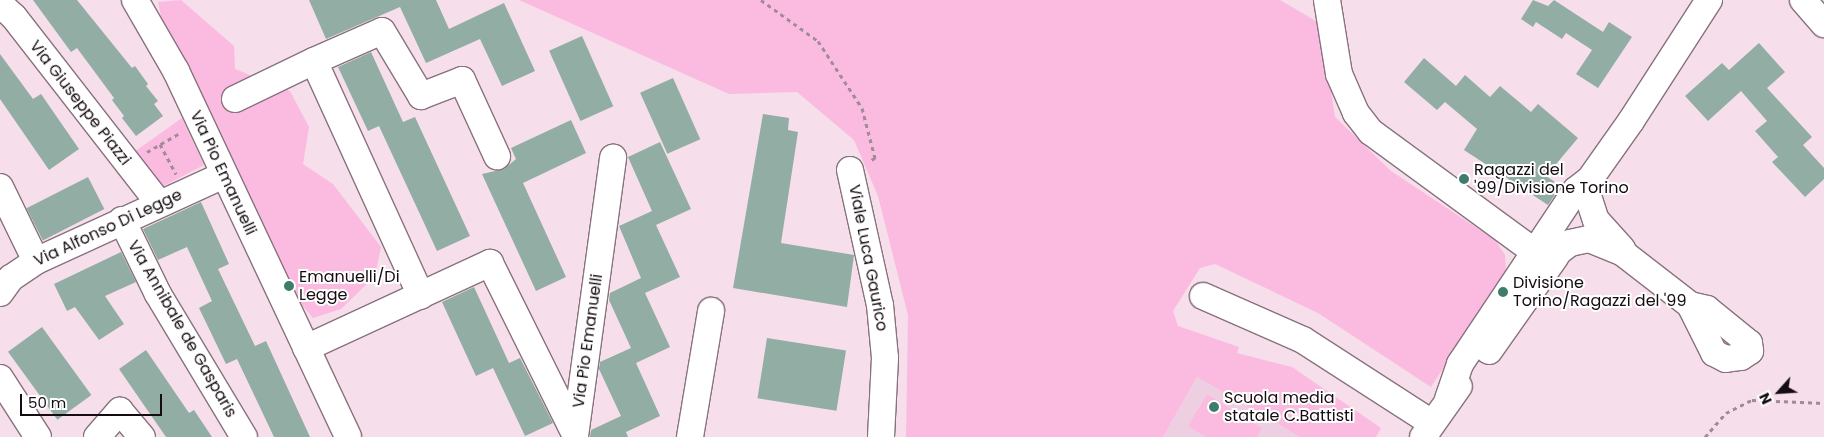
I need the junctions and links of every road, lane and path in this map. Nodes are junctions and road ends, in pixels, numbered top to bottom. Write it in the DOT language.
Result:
graph roads {
  1 [pos="135,0"];
  2 [pos="761,0"];
  3 [pos="1328,0"];
  4 [pos="1710,0"];
  5 [pos="1803,0"];
  6 [pos="0,4"];
  7 [pos="1824,24"];
  8 [pos="314,61"];
  9 [pos="235,99"];
  10 [pos="197,119"];
  11 [pos="160,144"];
  12 [pos="496,156"];
  13 [pos="613,158"];
  14 [pos="127,164"];
  15 [pos="850,170"];
  16 [pos="224,175"];
  17 [pos="0,187"];
  18 [pos="1589,187"];
  19 [pos="185,191"];
  20 [pos="159,203"];
  21 [pos="122,220"];
  22 [pos="1546,253"];
  23 [pos="1624,253"];
  24 [pos="36,261"];
  25 [pos="0,293"];
  26 [pos="421,296"];
  27 [pos="1203,296"];
  28 [pos="1690,305"];
  29 [pos="711,311"];
  30 [pos="306,348"];
  31 [pos="0,378"];
  32 [pos="1448,399"];
  33 [pos="1824,403"];
  34 [pos="1428,430"];
  35 [pos="575,436"];
  36 [pos="38,437"];
  37 [pos="97,437"];
  38 [pos="142,437"];
  39 [pos="244,437"];
  40 [pos="348,437"];
  41 [pos="690,437"];
  42 [pos="881,437"];
  43 [pos="1705,437"];
  1 -- 10 [label="street, Via Pio Emanuelli"];
  2 -- 15 [label="path"];
  3 -- 22 [label="street"];
  4 -- 18 [label="street"];
  5 -- 7 [label="street"];
  6 -- 14 [label="street, Via Giuseppe Piazzi"];
  8 -- 9 [label="street"];
  8 -- 12 [label="street"];
  8 -- 26 [label="street"];
  10 -- 11 [label="path"];
  10 -- 16 [label="street, Via Pio Emanuelli"];
  11 -- 14 [label="path"];
  11 -- 19 [label="path"];
  13 -- 35 [label="street, Via Pio Emanuelli"];
  14 -- 20 [label="street, Via Giuseppe Piazzi"];
  15 -- 42 [label="street, Viale Luca Gaurico"];
  16 -- 19 [label="street, Via Alfonso Di Legge"];
  16 -- 30 [label="street, Via Pio Emanuelli"];
  17 -- 24 [label="street"];
  18 -- 22 [label="street"];
  18 -- 23 [label="street"];
  19 -- 20 [label="street, Via Alfonso Di Legge"];
  20 -- 21 [label="street, Via Alfonso Di Legge"];
  21 -- 24 [label="street, Via Alfonso Di Legge"];
  21 -- 39 [label="street, Via Annibale de Gasparis"];
  22 -- 23 [label="street"];
  22 -- 32 [label="street"];
  22 -- 32 [label="street"];
  23 -- 28 [label="street"];
  24 -- 25 [label="street, Via Alfonso Di Legge"];
  26 -- 30 [label="street, Via Pio Emanuelli"];
  26 -- 35 [label="street, Via Pio Emanuelli"];
  27 -- 34 [label="street"];
  29 -- 41 [label="street"];
  30 -- 40 [label="street, Via Pio Emanuelli"];
  31 -- 36 [label="street"];
  32 -- 34 [label="street"];
  33 -- 43 [label="path"];
  37 -- 38 [label="street"];
}
